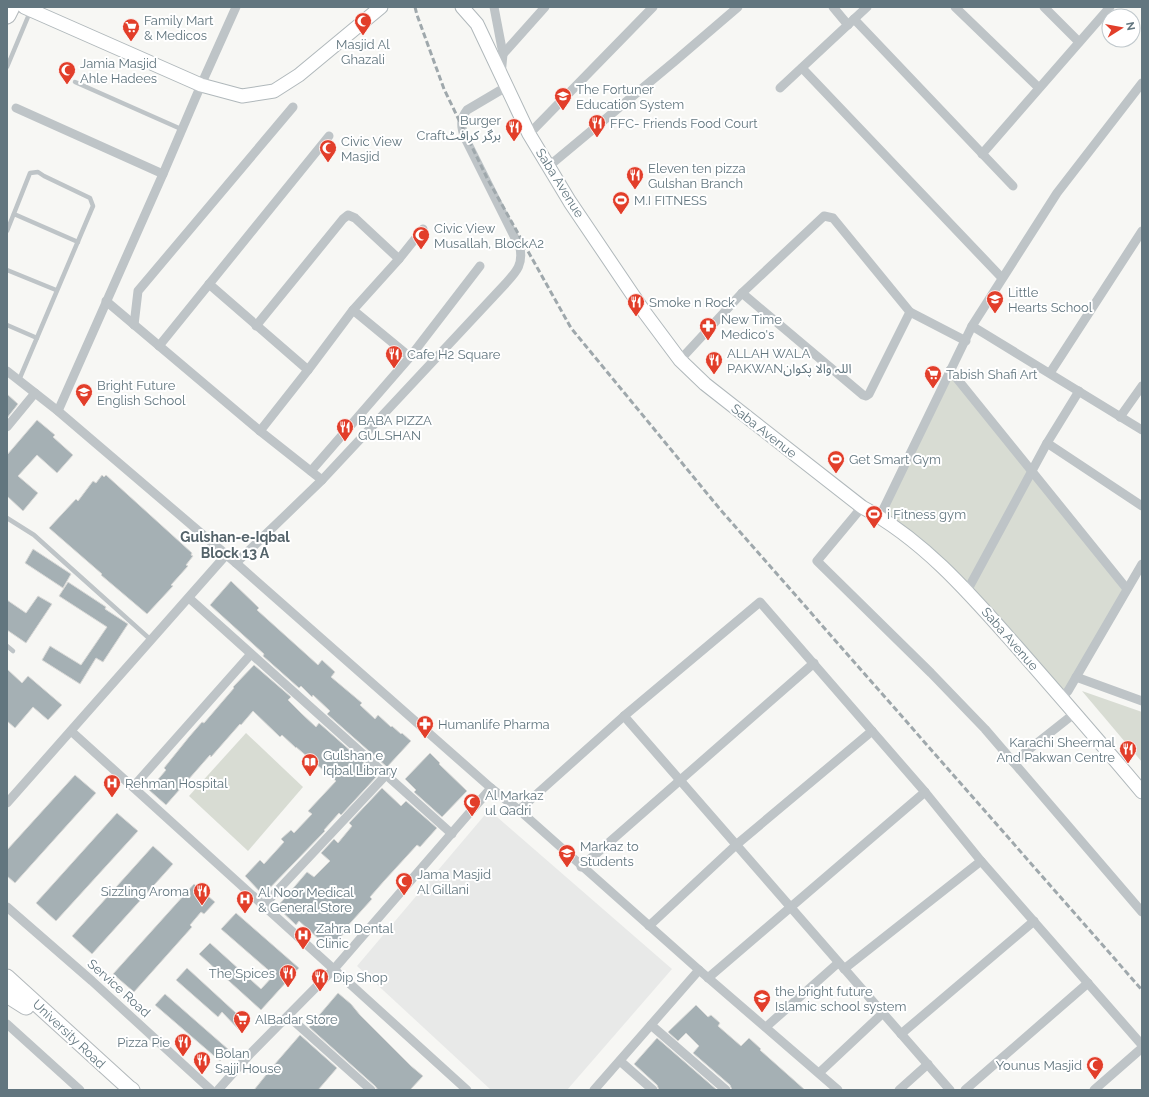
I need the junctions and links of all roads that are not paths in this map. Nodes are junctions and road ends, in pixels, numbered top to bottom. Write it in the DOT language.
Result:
graph roads {
  1 [pos="10,7"];
  2 [pos="236,7"];
  3 [pos="380,7"];
  4 [pos="462,7"];
  5 [pos="494,7"];
  6 [pos="545,7"];
  7 [pos="653,7"];
  8 [pos="738,7"];
  9 [pos="832,7"];
  10 [pos="867,7"];
  11 [pos="955,7"];
  12 [pos="1044,7"];
  13 [pos="1110,7"];
  14 [pos="29,8"];
  15 [pos="7,15"];
  16 [pos="851,22"];
  17 [pos="1079,42"];
  18 [pos="504,54"];
  19 [pos="7,67"];
  20 [pos="802,68"];
  21 [pos="504,81"];
  22 [pos="75,82"];
  23 [pos="1142,83"];
  24 [pos="201,85"];
  25 [pos="780,88"];
  26 [pos="1039,88"];
  27 [pos="293,107"];
  28 [pos="16,108"];
  29 [pos="181,129"];
  30 [pos="529,134"];
  31 [pos="329,136"];
  32 [pos="982,154"];
  33 [pos="549,166"];
  34 [pos="163,174"];
  35 [pos="1013,186"];
  36 [pos="14,214"];
  37 [pos="423,229"];
  38 [pos="7,231"];
  39 [pos="1142,231"];
  40 [pos="78,242"];
  41 [pos="399,259"];
  42 [pos="480,266"];
  43 [pos="7,270"];
  44 [pos="1002,278"];
  45 [pos="210,284"];
  46 [pos="56,290"];
  47 [pos="742,293"];
  48 [pos="106,301"];
  49 [pos="353,310"];
  50 [pos="910,312"];
  51 [pos="7,325"];
  52 [pos="134,325"];
  53 [pos="256,326"];
  54 [pos="972,326"];
  55 [pos="37,338"];
  56 [pos="966,341"];
  57 [pos="159,346"];
  58 [pos="410,357"];
  59 [pos="680,360"];
  60 [pos="308,370"];
  61 [pos="950,370"];
  62 [pos="7,371"];
  63 [pos="1050,373"];
  64 [pos="19,380"];
  65 [pos="1142,386"];
  66 [pos="1079,391"];
  67 [pos="35,393"];
  68 [pos="58,411"];
  69 [pos="1120,416"];
  70 [pos="7,427"];
  71 [pos="1142,430"];
  72 [pos="260,431"];
  73 [pos="1047,443"];
  74 [pos="311,471"];
  75 [pos="1032,471"];
  76 [pos="322,480"];
  77 [pos="1142,506"];
  78 [pos="862,507"];
  79 [pos="880,516"];
  80 [pos="7,518"];
  81 [pos="226,556"];
  82 [pos="236,564"];
  83 [pos="1142,564"];
  84 [pos="1127,589"];
  85 [pos="967,591"];
  86 [pos="189,598"];
  87 [pos="152,640"];
  88 [pos="7,646"];
  89 [pos="13,651"];
  90 [pos="251,654"];
  91 [pos="814,664"];
  92 [pos="1076,677"];
  93 [pos="1061,698"];
  94 [pos="1142,701"];
  95 [pos="1075,713"];
  96 [pos="624,716"];
  97 [pos="71,731"];
  98 [pos="872,731"];
  99 [pos="1013,762"];
  100 [pos="386,774"];
  101 [pos="680,780"];
  102 [pos="133,787"];
  103 [pos="491,788"];
  104 [pos="925,792"];
  105 [pos="1142,792"];
  106 [pos="7,803"];
  107 [pos="519,810"];
  108 [pos="452,834"];
  109 [pos="736,845"];
  110 [pos="981,861"];
  111 [pos="581,867"];
  112 [pos="264,906"];
  113 [pos="7,907"];
  114 [pos="791,908"];
  115 [pos="1142,912"];
  116 [pos="1034,921"];
  117 [pos="649,926"];
  118 [pos="841,966"];
  119 [pos="334,970"];
  120 [pos="699,970"];
  121 [pos="7,976"];
  122 [pos="708,978"];
  123 [pos="1088,983"];
  124 [pos="7,989"];
  125 [pos="7,994"];
  126 [pos="26,1006"];
  127 [pos="883,1013"];
  128 [pos="288,1016"];
  129 [pos="7,1024"];
  130 [pos="651,1025"];
  131 [pos="766,1027"];
  132 [pos="902,1034"];
  133 [pos="1142,1045"];
  134 [pos="1142,1048"];
  135 [pos="620,1061"];
  136 [pos="928,1064"];
  137 [pos="819,1073"];
  138 [pos="80,1090"];
  139 [pos="118,1090"];
  140 [pos="132,1090"];
  141 [pos="212,1090"];
  142 [pos="218,1090"];
  143 [pos="371,1090"];
  144 [pos="467,1090"];
  145 [pos="594,1090"];
  146 [pos="653,1090"];
  147 [pos="726,1090"];
  148 [pos="838,1090"];
  149 [pos="899,1090"];
  150 [pos="950,1090"];
  151 [pos="965,1090"];
  152 [pos="1094,1090"];
  1 -- 15 [label="highway"];
  2 -- 24 [label="street"];
  3 -- 24 [label="main road"];
  4 -- 21 [label="main road, Saba Avenue"];
  5 -- 18 [label="street"];
  6 -- 18 [label="street"];
  7 -- 30 [label="street"];
  8 -- 33 [label="street"];
  9 -- 16 [label="street"];
  10 -- 16 [label="street"];
  11 -- 26 [label="street"];
  12 -- 17 [label="street"];
  13 -- 17 [label="street"];
  14 -- 19 [label="lane"];
  14 -- 24 [label="main road"];
  16 -- 20 [label="street"];
  16 -- 32 [label="street"];
  17 -- 26 [label="street"];
  18 -- 21 [label="street"];
  20 -- 25 [label="street"];
  20 -- 44 [label="street"];
  21 -- 30 [label="main road, Saba Avenue"];
  21 -- 76 [label="street"];
  22 -- 29 [label="lane"];
  23 -- 44 [label="street"];
  24 -- 29 [label="street"];
  26 -- 32 [label="street"];
  27 -- 52 [label="street"];
  28 -- 34 [label="street"];
  29 -- 34 [label="street"];
  30 -- 33 [label="main road, Saba Avenue"];
  31 -- 45 [label="street"];
  32 -- 35 [label="street"];
  33 -- 59 [label="main road, Saba Avenue"];
  34 -- 48 [label="street"];
  36 -- 38 [label="lane"];
  36 -- 40 [label="lane"];
  36 -- 40 [label="lane"];
  37 -- 41 [label="street"];
  39 -- 63 [label="street"];
  40 -- 46 [label="lane"];
  41 -- 49 [label="street"];
  41 -- 53 [label="street"];
  42 -- 58 [label="street"];
  43 -- 46 [label="lane"];
  44 -- 54 [label="street"];
  45 -- 53 [label="street"];
  45 -- 57 [label="street"];
  46 -- 55 [label="lane"];
  47 -- 50 [label="street"];
  47 -- 50 [label="street"];
  47 -- 59 [label="street"];
  48 -- 52 [label="street"];
  48 -- 68 [label="street"];
  49 -- 58 [label="street"];
  49 -- 60 [label="street"];
  50 -- 56 [label="street"];
  51 -- 55 [label="lane"];
  52 -- 57 [label="street"];
  53 -- 60 [label="street"];
  54 -- 56 [label="street"];
  54 -- 63 [label="street"];
  55 -- 64 [label="lane"];
  56 -- 61 [label="street"];
  57 -- 72 [label="street"];
  58 -- 74 [label="street"];
  59 -- 78 [label="main road, Saba Avenue"];
  60 -- 72 [label="street"];
  61 -- 75 [label="street"];
  61 -- 79 [label="street"];
  62 -- 64 [label="street"];
  63 -- 66 [label="street"];
  64 -- 67 [label="street"];
  65 -- 69 [label="street"];
  66 -- 69 [label="street"];
  66 -- 73 [label="street"];
  67 -- 68 [label="street"];
  67 -- 70 [label="street"];
  68 -- 81 [label="street"];
  69 -- 71 [label="street"];
  72 -- 74 [label="street"];
  73 -- 75 [label="street"];
  73 -- 77 [label="street"];
  74 -- 76 [label="street"];
  75 -- 84 [label="street"];
  75 -- 85 [label="street"];
  76 -- 82 [label="street"];
  78 -- 79 [label="main road, Saba Avenue"];
  78 -- 99 [label="street"];
  79 -- 85 [label="main road, Saba Avenue"];
  80 -- 87 [label="lane"];
  81 -- 82 [label="street"];
  81 -- 86 [label="street"];
  82 -- 103 [label="street"];
  83 -- 84 [label="street"];
  84 -- 92 [label="street"];
  85 -- 93 [label="main road, Saba Avenue"];
  86 -- 87 [label="street"];
  86 -- 90 [label="street"];
  87 -- 97 [label="street"];
  88 -- 89 [label="lane"];
  90 -- 100 [label="street"];
  90 -- 102 [label="street"];
  91 -- 96 [label="street"];
  91 -- 98 [label="street"];
  91 -- 101 [label="street"];
  92 -- 93 [label="street"];
  92 -- 94 [label="street"];
  93 -- 95 [label="main road, Saba Avenue"];
  95 -- 99 [label="street"];
  95 -- 105 [label="main road, Saba Avenue"];
  96 -- 101 [label="street"];
  96 -- 107 [label="street"];
  97 -- 102 [label="street"];
  97 -- 106 [label="street"];
  98 -- 104 [label="street"];
  98 -- 109 [label="street"];
  99 -- 115 [label="street"];
  100 -- 108 [label="street"];
  100 -- 112 [label="street"];
  101 -- 109 [label="street"];
  101 -- 111 [label="street"];
  102 -- 112 [label="street"];
  103 -- 107 [label="street"];
  103 -- 108 [label="street"];
  104 -- 110 [label="street"];
  104 -- 114 [label="street"];
  107 -- 111 [label="street"];
  108 -- 119 [label="street"];
  109 -- 114 [label="street"];
  109 -- 117 [label="street"];
  110 -- 116 [label="street"];
  110 -- 118 [label="street"];
  111 -- 117 [label="street"];
  112 -- 119 [label="street"];
  113 -- 141 [label="street, Service Road"];
  114 -- 118 [label="street"];
  114 -- 122 [label="street"];
  116 -- 123 [label="street"];
  116 -- 132 [label="street"];
  117 -- 120 [label="street"];
  118 -- 127 [label="street"];
  118 -- 131 [label="street"];
  119 -- 128 [label="street"];
  119 -- 144 [label="street"];
  120 -- 122 [label="street"];
  120 -- 130 [label="street"];
  121 -- 140 [label="main road, University Road"];
  122 -- 131 [label="street"];
  123 -- 133 [label="street"];
  123 -- 151 [label="street"];
  124 -- 126 [label="main road, University Road"];
  125 -- 126 [label="highway"];
  126 -- 139 [label="main road, University Road"];
  127 -- 132 [label="street"];
  127 -- 137 [label="street"];
  128 -- 142 [label="street"];
  128 -- 143 [label="street"];
  129 -- 138 [label="street"];
  130 -- 135 [label="street"];
  130 -- 147 [label="street"];
  131 -- 137 [label="street"];
  132 -- 136 [label="street"];
  134 -- 152 [label="street"];
  135 -- 145 [label="street"];
  135 -- 146 [label="street"];
  136 -- 149 [label="street"];
  136 -- 150 [label="street"];
  137 -- 148 [label="street"];
}
